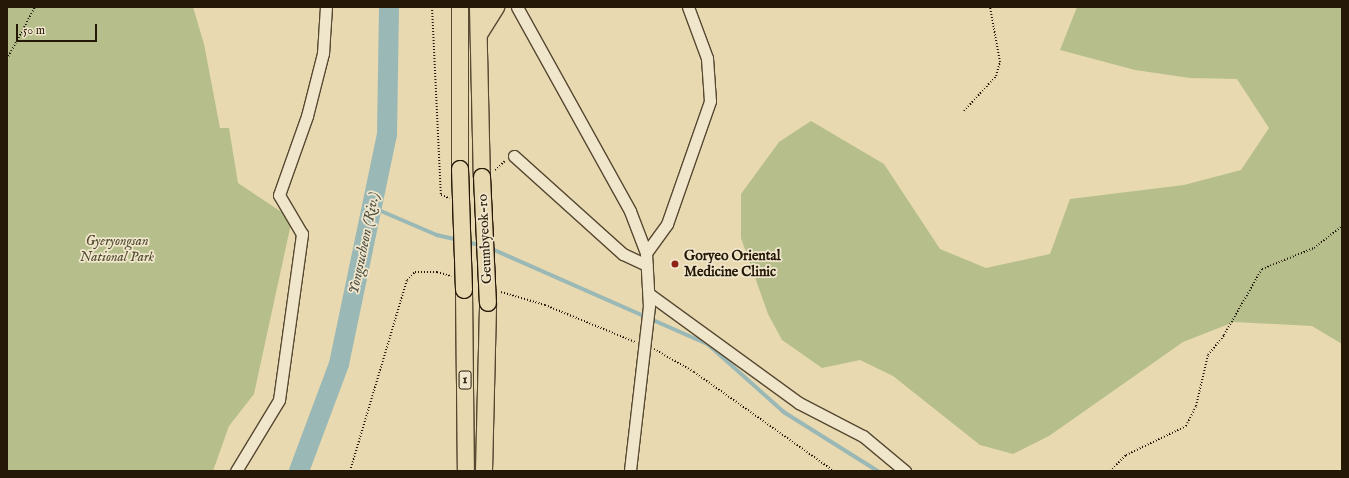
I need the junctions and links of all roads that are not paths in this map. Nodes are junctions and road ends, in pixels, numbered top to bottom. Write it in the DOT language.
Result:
graph roads {
  1 [pos="326,7"];
  2 [pos="460,7"];
  3 [pos="478,7"];
  4 [pos="496,7"];
  5 [pos="516,7"];
  6 [pos="688,7"];
  7 [pos="478,38"];
  8 [pos="514,156"];
  9 [pos="646,253"];
  10 [pos="647,265"];
  11 [pos="649,294"];
  12 [pos="236,471"];
  13 [pos="466,471"];
  14 [pos="484,471"];
  15 [pos="630,471"];
  16 [pos="905,471"];
  1 -- 12 [label="street"];
  2 -- 13 [label="highway, Geumbyeok-ro / 1, bridge"];
  3 -- 7 [label="highway, Geumbyeok-ro / 1"];
  4 -- 7 [label="highway"];
  5 -- 9 [label="street"];
  6 -- 9 [label="street"];
  7 -- 14 [label="highway, Geumbyeok-ro / 1, bridge"];
  8 -- 10 [label="street"];
  9 -- 10 [label="street"];
  10 -- 11 [label="street"];
  11 -- 15 [label="street"];
  11 -- 16 [label="street"];
}
